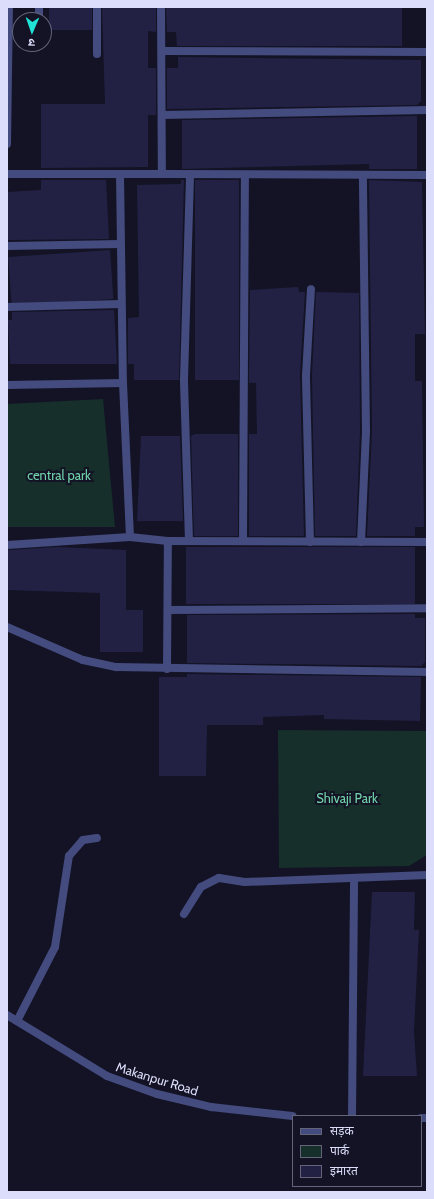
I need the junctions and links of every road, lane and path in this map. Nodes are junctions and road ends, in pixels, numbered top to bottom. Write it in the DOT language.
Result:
graph roads {
  1 [pos="9,7"];
  2 [pos="97,7"];
  3 [pos="161,7"];
  4 [pos="162,51"];
  5 [pos="427,52"];
  6 [pos="98,54"];
  7 [pos="427,110"];
  8 [pos="162,115"];
  9 [pos="7,144"];
  10 [pos="7,174"];
  11 [pos="120,174"];
  12 [pos="162,174"];
  13 [pos="190,174"];
  14 [pos="245,175"];
  15 [pos="363,175"];
  16 [pos="427,175"];
  17 [pos="121,244"];
  18 [pos="7,246"];
  19 [pos="311,289"];
  20 [pos="122,304"];
  21 [pos="7,307"];
  22 [pos="123,383"];
  23 [pos="7,385"];
  24 [pos="130,537"];
  25 [pos="168,541"];
  26 [pos="188,541"];
  27 [pos="243,541"];
  28 [pos="310,542"];
  29 [pos="361,542"];
  30 [pos="427,542"];
  31 [pos="7,545"];
  32 [pos="427,608"];
  33 [pos="168,610"];
  34 [pos="7,627"];
  35 [pos="167,669"];
  36 [pos="427,672"];
  37 [pos="97,838"];
  38 [pos="427,875"];
  39 [pos="354,879"];
  40 [pos="184,914"];
  41 [pos="7,1015"];
  42 [pos="17,1021"];
  43 [pos="352,1115"];
  44 [pos="292,1116"];
  1 -- 9 [label="street"];
  2 -- 6 [label="street"];
  3 -- 4 [label="street"];
  4 -- 5 [label="street"];
  4 -- 8 [label="street"];
  7 -- 8 [label="street"];
  8 -- 12 [label="street"];
  10 -- 11 [label="street"];
  11 -- 12 [label="street"];
  11 -- 17 [label="street"];
  12 -- 13 [label="street"];
  13 -- 14 [label="street"];
  13 -- 26 [label="street"];
  14 -- 15 [label="street"];
  14 -- 27 [label="street"];
  15 -- 16 [label="street"];
  15 -- 29 [label="street"];
  17 -- 18 [label="street"];
  17 -- 20 [label="street"];
  19 -- 28 [label="street"];
  20 -- 21 [label="street"];
  20 -- 22 [label="street"];
  22 -- 23 [label="street"];
  22 -- 24 [label="street"];
  24 -- 25 [label="street"];
  24 -- 31 [label="street"];
  25 -- 26 [label="street"];
  25 -- 33 [label="street"];
  26 -- 27 [label="street"];
  27 -- 28 [label="street"];
  28 -- 29 [label="street"];
  29 -- 30 [label="street"];
  32 -- 33 [label="street"];
  33 -- 35 [label="street"];
  34 -- 35 [label="street"];
  35 -- 36 [label="street"];
  37 -- 42 [label="street"];
  38 -- 39 [label="street"];
  39 -- 40 [label="street"];
  39 -- 43 [label="street"];
  41 -- 42 [label="street, Makanpur Road"];
  42 -- 44 [label="street, Makanpur Road"];
}
